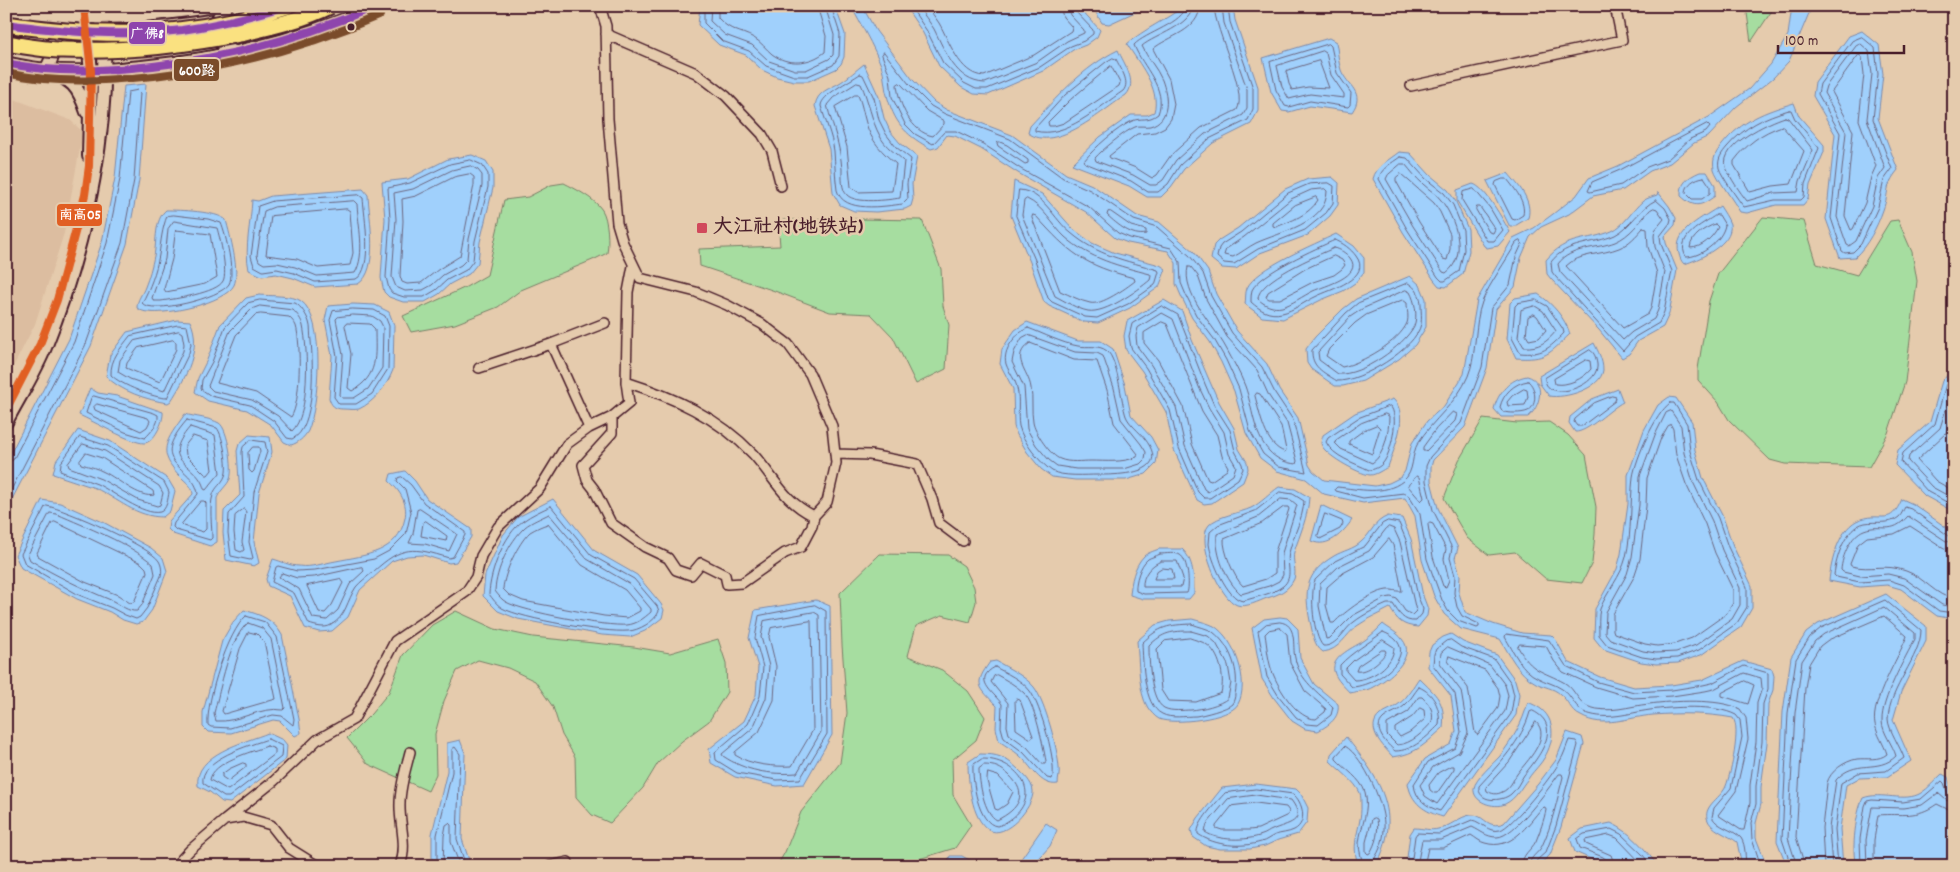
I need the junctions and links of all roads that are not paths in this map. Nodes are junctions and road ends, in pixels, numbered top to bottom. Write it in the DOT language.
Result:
graph roads {
  1 [pos="60,6"];
  2 [pos="214,6"];
  3 [pos="226,6"];
  4 [pos="287,6"];
  5 [pos="330,6"];
  6 [pos="376,6"];
  7 [pos="600,6"];
  8 [pos="1615,6"];
  9 [pos="6,9"];
  10 [pos="85,12"];
  11 [pos="100,12"];
  12 [pos="38,15"];
  13 [pos="6,24"];
  14 [pos="606,34"];
  15 [pos="6,43"];
  16 [pos="236,53"];
  17 [pos="6,63"];
  18 [pos="46,70"];
  19 [pos="91,71"];
  20 [pos="104,71"];
  21 [pos="1411,86"];
  22 [pos="90,119"];
  23 [pos="781,186"];
  24 [pos="632,266"];
  25 [pos="605,323"];
  26 [pos="551,344"];
  27 [pos="479,368"];
  28 [pos="626,382"];
  29 [pos="6,410"];
  30 [pos="612,417"];
  31 [pos="6,422"];
  32 [pos="589,428"];
  33 [pos="835,454"];
  34 [pos="814,516"];
  35 [pos="963,541"];
  36 [pos="410,752"];
  37 [pos="225,820"];
  38 [pos="568,862"];
  39 [pos="175,866"];
  40 [pos="321,866"];
  41 [pos="400,866"];
  42 [pos="550,866"];
  1 -- 12 [label="main road"];
  2 -- 11 [label="main road"];
  3 -- 16 [label="main road"];
  4 -- 13 [label="main road, bridge"];
  5 -- 15 [label="main road, bridge"];
  6 -- 16 [label="main road"];
  7 -- 14 [label="street"];
  8 -- 21 [label="street"];
  9 -- 12 [label="main road"];
  10 -- 11 [label="main road"];
  10 -- 12 [label="main road"];
  10 -- 19 [label="main road"];
  11 -- 20 [label="main road"];
  12 -- 18 [label="main road"];
  14 -- 23 [label="street"];
  14 -- 24 [label="street"];
  16 -- 20 [label="main road"];
  17 -- 18 [label="main road"];
  18 -- 19 [label="main road"];
  18 -- 22 [label="main road"];
  19 -- 20 [label="main road"];
  19 -- 22 [label="main road"];
  20 -- 31 [label="main road"];
  22 -- 29 [label="main road"];
  24 -- 28 [label="street"];
  24 -- 33 [label="street"];
  25 -- 26 [label="street"];
  26 -- 27 [label="street"];
  26 -- 32 [label="street"];
  28 -- 30 [label="street"];
  28 -- 34 [label="street"];
  30 -- 32 [label="street"];
  30 -- 34 [label="street"];
  32 -- 37 [label="street"];
  33 -- 34 [label="street"];
  33 -- 35 [label="street"];
  36 -- 41 [label="street"];
  37 -- 39 [label="street"];
  37 -- 40 [label="street"];
  38 -- 42 [label="street"];
}
